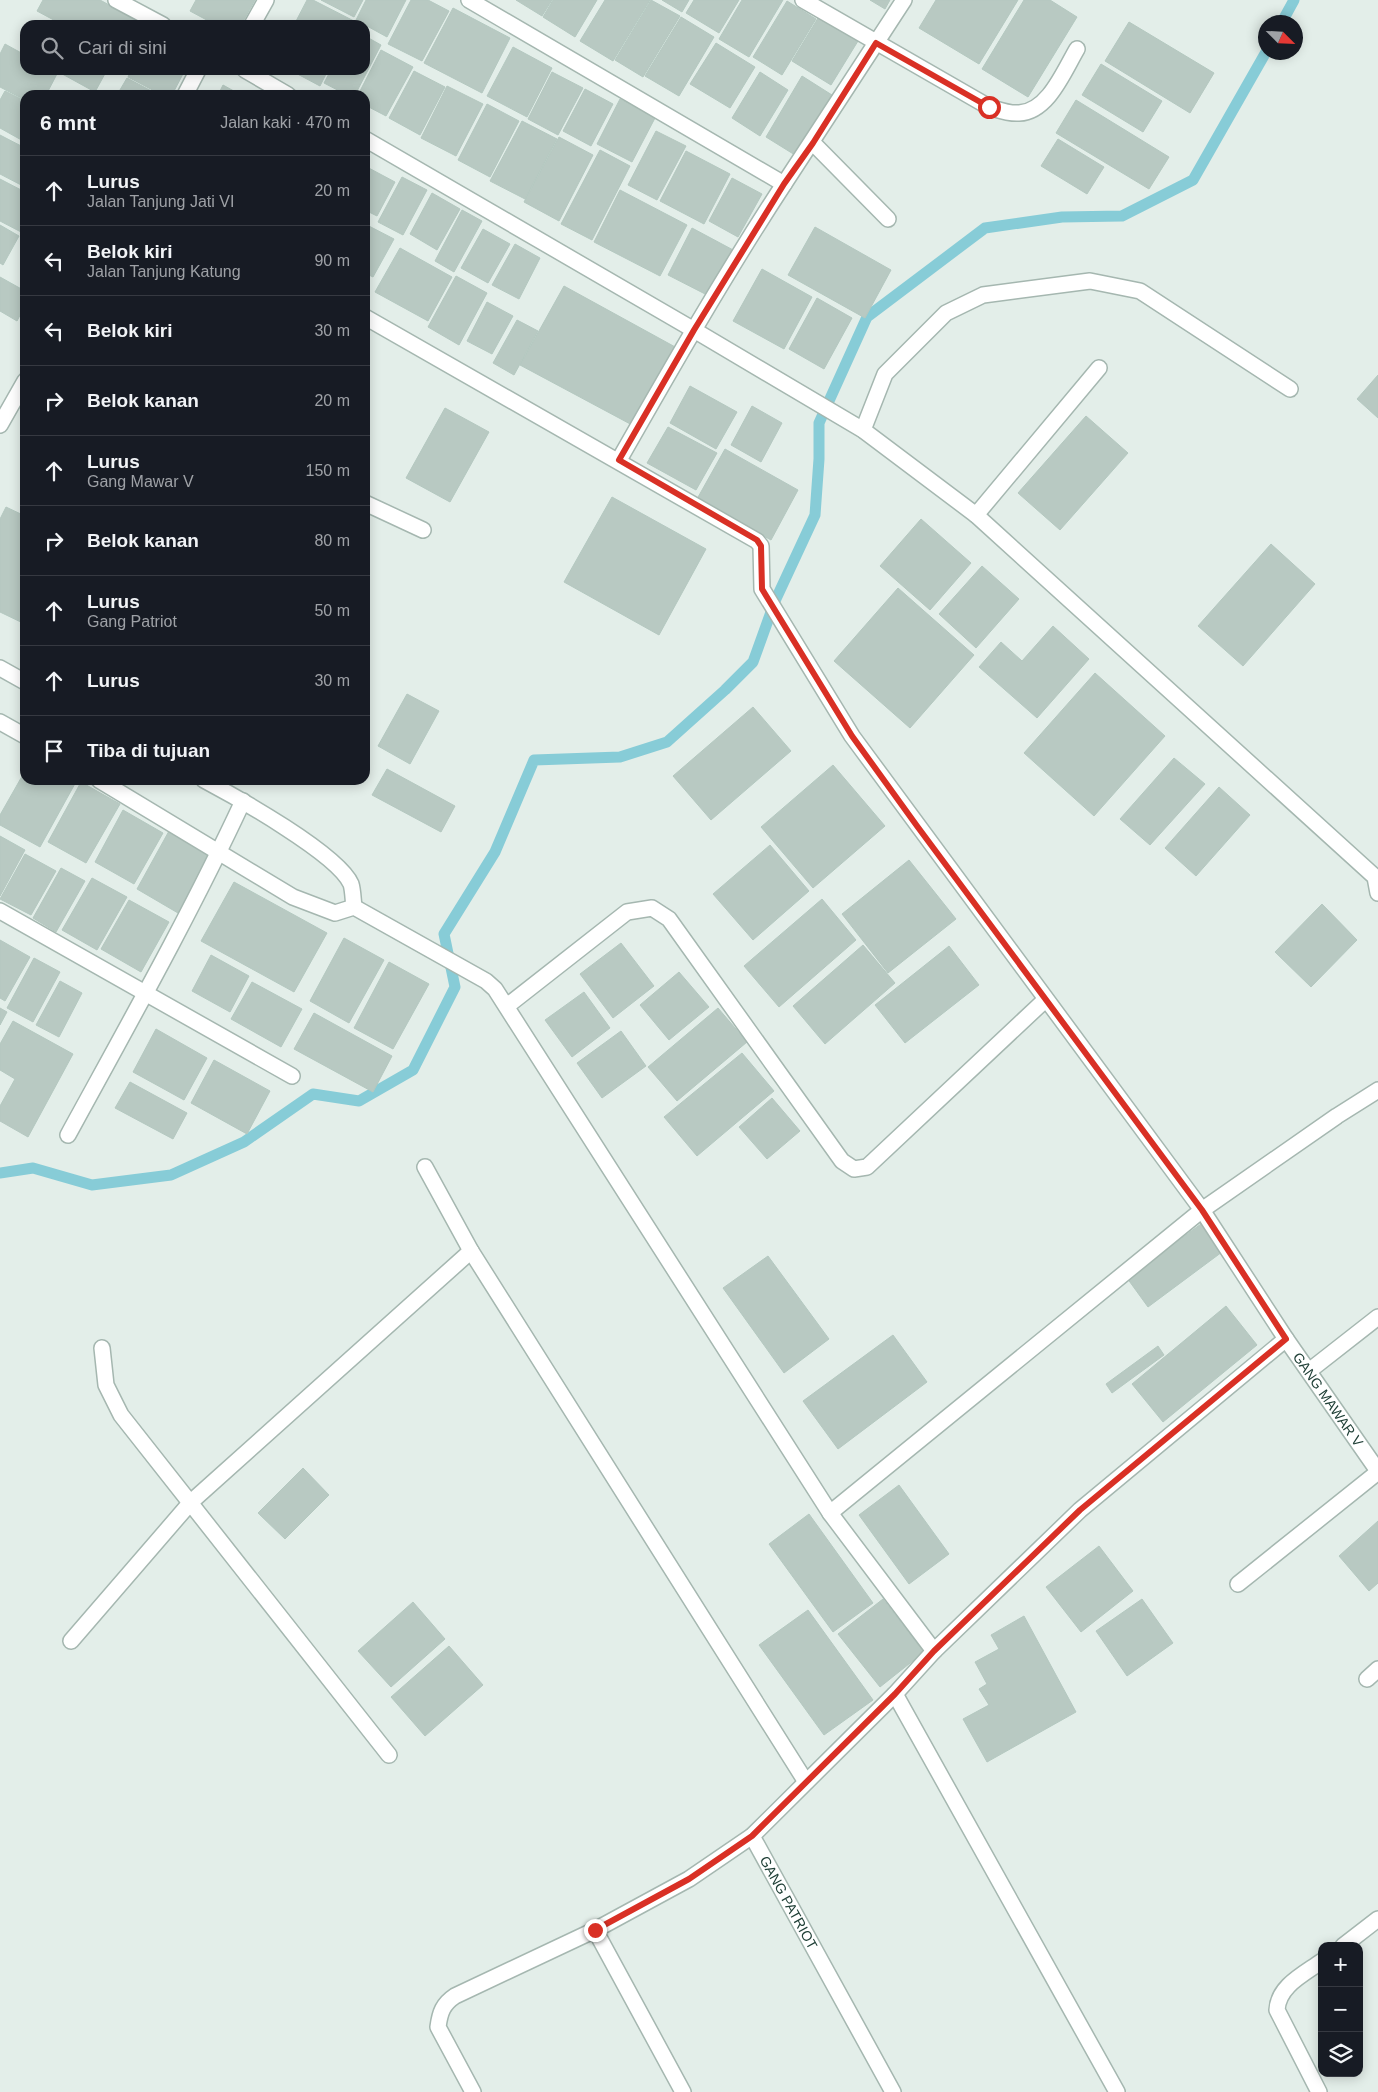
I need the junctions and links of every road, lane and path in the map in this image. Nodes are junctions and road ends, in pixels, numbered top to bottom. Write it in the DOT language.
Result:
graph roads {
  1 [pos="116,0"];
  2 [pos="266,0"];
  3 [pos="469,0"];
  4 [pos="803,0"];
  5 [pos="904,0"];
  6 [pos="154,20"];
  7 [pos="255,20"];
  8 [pos="876,43"];
  9 [pos="1077,49"];
  10 [pos="195,75"];
  11 [pos="254,75"];
  12 [pos="187,90"];
  13 [pos="279,90"];
  14 [pos="370,143"];
  15 [pos="813,143"];
  16 [pos="784,184"];
  17 [pos="888,219"];
  18 [pos="370,320"];
  19 [pos="694,330"];
  20 [pos="1099,368"];
  21 [pos="1290,389"];
  22 [pos="20,390"];
  23 [pos="0,425"];
  24 [pos="863,430"];
  25 [pos="619,460"];
  26 [pos="370,504"];
  27 [pos="976,514"];
  28 [pos="423,530"];
  29 [pos="0,668"];
  30 [pos="20,679"];
  31 [pos="0,722"];
  32 [pos="20,733"];
  33 [pos="107,785"];
  34 [pos="213,785"];
  35 [pos="243,801"];
  36 [pos="220,852"];
  37 [pos="1378,893"];
  38 [pos="354,907"];
  39 [pos="0,912"];
  40 [pos="146,993"];
  41 [pos="1046,1000"];
  42 [pos="507,1006"];
  43 [pos="292,1076"];
  44 [pos="1378,1090"];
  45 [pos="68,1135"];
  46 [pos="425,1167"];
  47 [pos="1202,1210"];
  48 [pos="471,1251"];
  49 [pos="1378,1317"];
  50 [pos="1286,1339"];
  51 [pos="102,1348"];
  52 [pos="1309,1371"];
  53 [pos="1378,1471"];
  54 [pos="191,1502"];
  55 [pos="830,1513"];
  56 [pos="1238,1584"];
  57 [pos="71,1641"];
  58 [pos="934,1651"];
  59 [pos="895,1694"];
  60 [pos="389,1755"];
  61 [pos="806,1782"];
  62 [pos="752,1836"];
  63 [pos="1376,1925"];
  64 [pos="595,1930"];
  65 [pos="1348,1942"];
  66 [pos="1318,1964"];
  67 [pos="473,2092"];
  68 [pos="683,2092"];
  69 [pos="893,2092"];
  70 [pos="1117,2092"];
  71 [pos="1319,2092"];
  1 -- 6 [label="street"];
  2 -- 7 [label="street"];
  3 -- 16 [label="street"];
  4 -- 8 [label="street"];
  5 -- 8 [label="street"];
  8 -- 9 [label="street"];
  8 -- 15 [label="street"];
  10 -- 12 [label="street"];
  11 -- 13 [label="street"];
  14 -- 19 [label="street"];
  15 -- 16 [label="street"];
  15 -- 17 [label="street"];
  16 -- 19 [label="street"];
  18 -- 25 [label="street"];
  19 -- 24 [label="street"];
  19 -- 25 [label="street"];
  20 -- 27 [label="street"];
  21 -- 24 [label="street"];
  22 -- 23 [label="street"];
  24 -- 27 [label="street"];
  25 -- 41 [label="street, GANG MAWAR V"];
  26 -- 28 [label="street"];
  27 -- 37 [label="street"];
  29 -- 30 [label="street"];
  31 -- 32 [label="street"];
  33 -- 36 [label="street"];
  34 -- 35 [label="street"];
  35 -- 36 [label="street"];
  35 -- 38 [label="street"];
  36 -- 38 [label="street"];
  36 -- 40 [label="street"];
  38 -- 42 [label="street"];
  39 -- 40 [label="street"];
  40 -- 43 [label="street"];
  40 -- 45 [label="street"];
  41 -- 42 [label="street"];
  41 -- 47 [label="street, GANG MAWAR V"];
  42 -- 55 [label="street"];
  44 -- 47 [label="street"];
  46 -- 48 [label="street"];
  47 -- 50 [label="street, GANG MAWAR V"];
  47 -- 55 [label="street"];
  48 -- 54 [label="street"];
  48 -- 61 [label="street"];
  49 -- 52 [label="street"];
  50 -- 52 [label="street, GANG MAWAR V"];
  50 -- 58 [label="street"];
  51 -- 54 [label="street"];
  52 -- 53 [label="street, GANG MAWAR V"];
  53 -- 56 [label="street"];
  54 -- 57 [label="street"];
  54 -- 60 [label="street"];
  55 -- 58 [label="street"];
  58 -- 59 [label="street"];
  59 -- 61 [label="street"];
  59 -- 70 [label="street"];
  61 -- 62 [label="street"];
  62 -- 64 [label="street"];
  62 -- 69 [label="street, GANG PATRIOT"];
  63 -- 65 [label="street"];
  64 -- 67 [label="street"];
  64 -- 68 [label="street"];
  66 -- 71 [label="street"];
}
